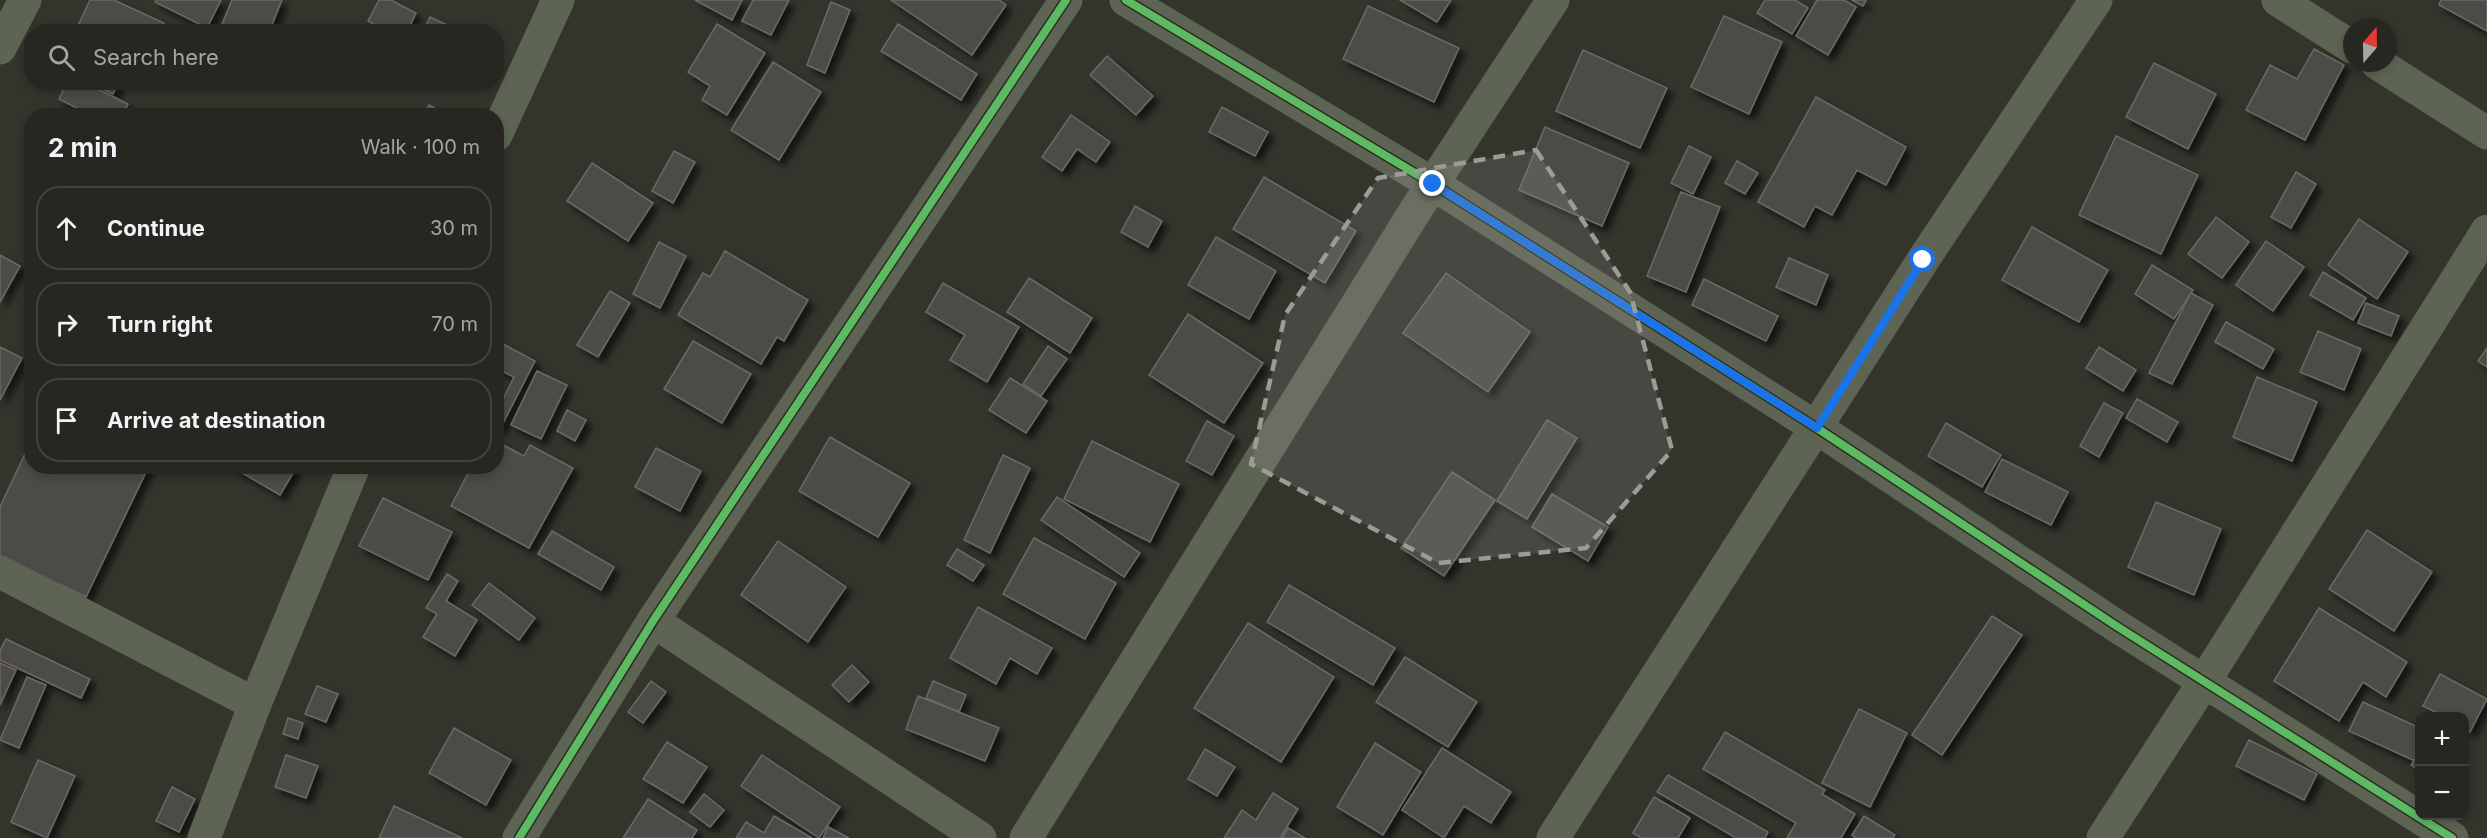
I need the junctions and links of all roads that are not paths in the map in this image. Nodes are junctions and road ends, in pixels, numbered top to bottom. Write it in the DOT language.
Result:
graph roads {
  1 [pos="26,0"];
  2 [pos="558,0"];
  3 [pos="1066,0"];
  4 [pos="1126,0"];
  5 [pos="1553,0"];
  6 [pos="2096,0"];
  7 [pos="2278,0"];
  8 [pos="2343,41"];
  9 [pos="0,48"];
  10 [pos="2391,72"];
  11 [pos="504,118"];
  12 [pos="2487,133"];
  13 [pos="1433,184"];
  14 [pos="2487,231"];
  15 [pos="1817,428"];
  16 [pos="351,474"];
  17 [pos="0,572"];
  18 [pos="653,621"];
  19 [pos="2204,682"];
  20 [pos="255,704"];
  21 [pos="204,838"];
  22 [pos="519,838"];
  23 [pos="980,838"];
  24 [pos="1026,838"];
  25 [pos="1553,838"];
  26 [pos="2103,838"];
  27 [pos="2452,838"];
  1 -- 9 [label="street"];
  2 -- 11 [label="street"];
  3 -- 18 [label="street"];
  4 -- 13 [label="street"];
  5 -- 13 [label="street"];
  6 -- 15 [label="street"];
  7 -- 8 [label="street"];
  10 -- 12 [label="street"];
  13 -- 15 [label="street"];
  13 -- 24 [label="street"];
  14 -- 19 [label="street"];
  15 -- 19 [label="street"];
  15 -- 25 [label="street"];
  16 -- 20 [label="street"];
  17 -- 20 [label="street"];
  18 -- 22 [label="street"];
  18 -- 23 [label="street"];
  19 -- 26 [label="street"];
  19 -- 27 [label="street"];
  20 -- 21 [label="street"];
}
